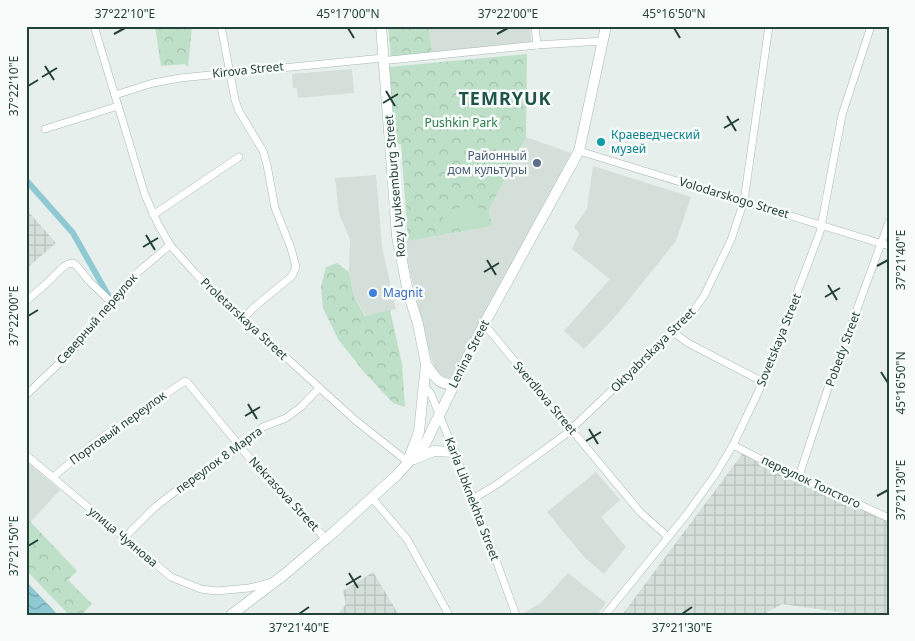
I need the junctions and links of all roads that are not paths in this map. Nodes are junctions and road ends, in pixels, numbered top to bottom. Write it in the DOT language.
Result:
graph roads {
  1 [pos="94,26"];
  2 [pos="221,26"];
  3 [pos="381,26"];
  4 [pos="535,26"];
  5 [pos="606,26"];
  6 [pos="769,26"];
  7 [pos="871,26"];
  8 [pos="603,41"];
  9 [pos="537,45"];
  10 [pos="386,59"];
  11 [pos="230,72"];
  12 [pos="115,95"];
  13 [pos="118,106"];
  14 [pos="45,129"];
  15 [pos="579,151"];
  16 [pos="239,157"];
  17 [pos="744,201"];
  18 [pos="153,215"];
  19 [pos="889,222"];
  20 [pos="822,225"];
  21 [pos="170,244"];
  22 [pos="885,245"];
  23 [pos="26,301"];
  24 [pos="113,304"];
  25 [pos="242,320"];
  26 [pos="484,324"];
  27 [pos="673,332"];
  28 [pos="426,364"];
  29 [pos="185,381"];
  30 [pos="763,382"];
  31 [pos="454,384"];
  32 [pos="425,386"];
  33 [pos="319,388"];
  34 [pos="26,396"];
  35 [pos="439,416"];
  36 [pos="572,429"];
  37 [pos="733,445"];
  38 [pos="241,446"];
  39 [pos="454,452"];
  40 [pos="26,455"];
  41 [pos="408,462"];
  42 [pos="798,476"];
  43 [pos="53,477"];
  44 [pos="372,498"];
  45 [pos="473,499"];
  46 [pos="889,518"];
  47 [pos="668,537"];
  48 [pos="124,538"];
  49 [pos="326,539"];
  50 [pos="276,580"];
  51 [pos="233,590"];
  52 [pos="254,598"];
  53 [pos="231,615"];
  54 [pos="449,615"];
  55 [pos="516,615"];
  56 [pos="605,615"];
  1 -- 12 [label="street, Proletarskaya Street"];
  2 -- 11 [label="street"];
  3 -- 10 [label="main road, Rozy Lyuksemburg Street"];
  4 -- 9 [label="street"];
  5 -- 8 [label="main road, Lenina Street"];
  6 -- 17 [label="street, Oktyabrskaya Street"];
  7 -- 20 [label="street, Sovetskaya Street"];
  8 -- 9 [label="street, Kirova Street"];
  8 -- 15 [label="main road, Lenina Street"];
  9 -- 10 [label="street, Kirova Street"];
  10 -- 11 [label="street, Kirova Street"];
  10 -- 28 [label="main road, Rozy Lyuksemburg Street"];
  11 -- 12 [label="street, Kirova Street"];
  11 -- 25 [label="street"];
  12 -- 13 [label="street, Proletarskaya Street"];
  13 -- 14 [label="street"];
  13 -- 18 [label="street, Proletarskaya Street"];
  15 -- 17 [label="street, Volodarskogo Street"];
  15 -- 26 [label="main road, Lenina Street"];
  16 -- 18 [label="street"];
  17 -- 20 [label="street, Volodarskogo Street"];
  17 -- 27 [label="street, Oktyabrskaya Street"];
  18 -- 21 [label="street, Proletarskaya Street"];
  19 -- 22 [label="street, Pobedy Street"];
  20 -- 22 [label="street, Volodarskogo Street"];
  20 -- 30 [label="street, Sovetskaya Street"];
  21 -- 24 [label="street, Северный переулок"];
  21 -- 25 [label="street, Proletarskaya Street"];
  22 -- 42 [label="street, Pobedy Street"];
  23 -- 24 [label="street"];
  24 -- 34 [label="street, Северный переулок"];
  25 -- 33 [label="street, Proletarskaya Street"];
  26 -- 31 [label="main road, Lenina Street"];
  26 -- 36 [label="street, Sverdlova Street"];
  27 -- 30 [label="street"];
  27 -- 36 [label="street, Oktyabrskaya Street"];
  28 -- 31 [label="main road"];
  28 -- 32 [label="main road, Rozy Lyuksemburg Street"];
  29 -- 38 [label="street, Nekrasova Street"];
  29 -- 43 [label="street, Портовый переулок"];
  30 -- 37 [label="street, Sovetskaya Street"];
  31 -- 35 [label="main road, Lenina Street"];
  32 -- 35 [label="street, Karla Libknekhta Street"];
  32 -- 41 [label="main road, Rozy Lyuksemburg Street"];
  33 -- 38 [label="street, переулок 8 Марта"];
  33 -- 41 [label="street, Proletarskaya Street"];
  35 -- 39 [label="street, Karla Libknekhta Street"];
  35 -- 41 [label="main road, Lenina Street"];
  36 -- 45 [label="street, Oktyabrskaya Street"];
  36 -- 47 [label="street, Sverdlova Street"];
  37 -- 42 [label="street, переулок Толстого"];
  37 -- 47 [label="street, Sovetskaya Street"];
  38 -- 48 [label="street, переулок 8 Марта"];
  38 -- 49 [label="street, Nekrasova Street"];
  39 -- 41 [label="main road"];
  39 -- 45 [label="street, Karla Libknekhta Street"];
  40 -- 43 [label="street, улица Чуянова"];
  41 -- 44 [label="main road, Lenina Street"];
  42 -- 46 [label="street, переулок Толстого"];
  43 -- 48 [label="street, улица Чуянова"];
  44 -- 49 [label="main road, Lenina Street"];
  44 -- 54 [label="street"];
  45 -- 55 [label="street, Karla Libknekhta Street"];
  47 -- 56 [label="street, Sovetskaya Street"];
  48 -- 51 [label="street, улица Чуянова"];
  49 -- 50 [label="main road, Lenina Street"];
  50 -- 51 [label="street, улица Чуянова"];
  50 -- 52 [label="main road, Lenina Street"];
  51 -- 52 [label="street, улица Чуянова"];
  52 -- 53 [label="main road, Lenina Street"];
}
